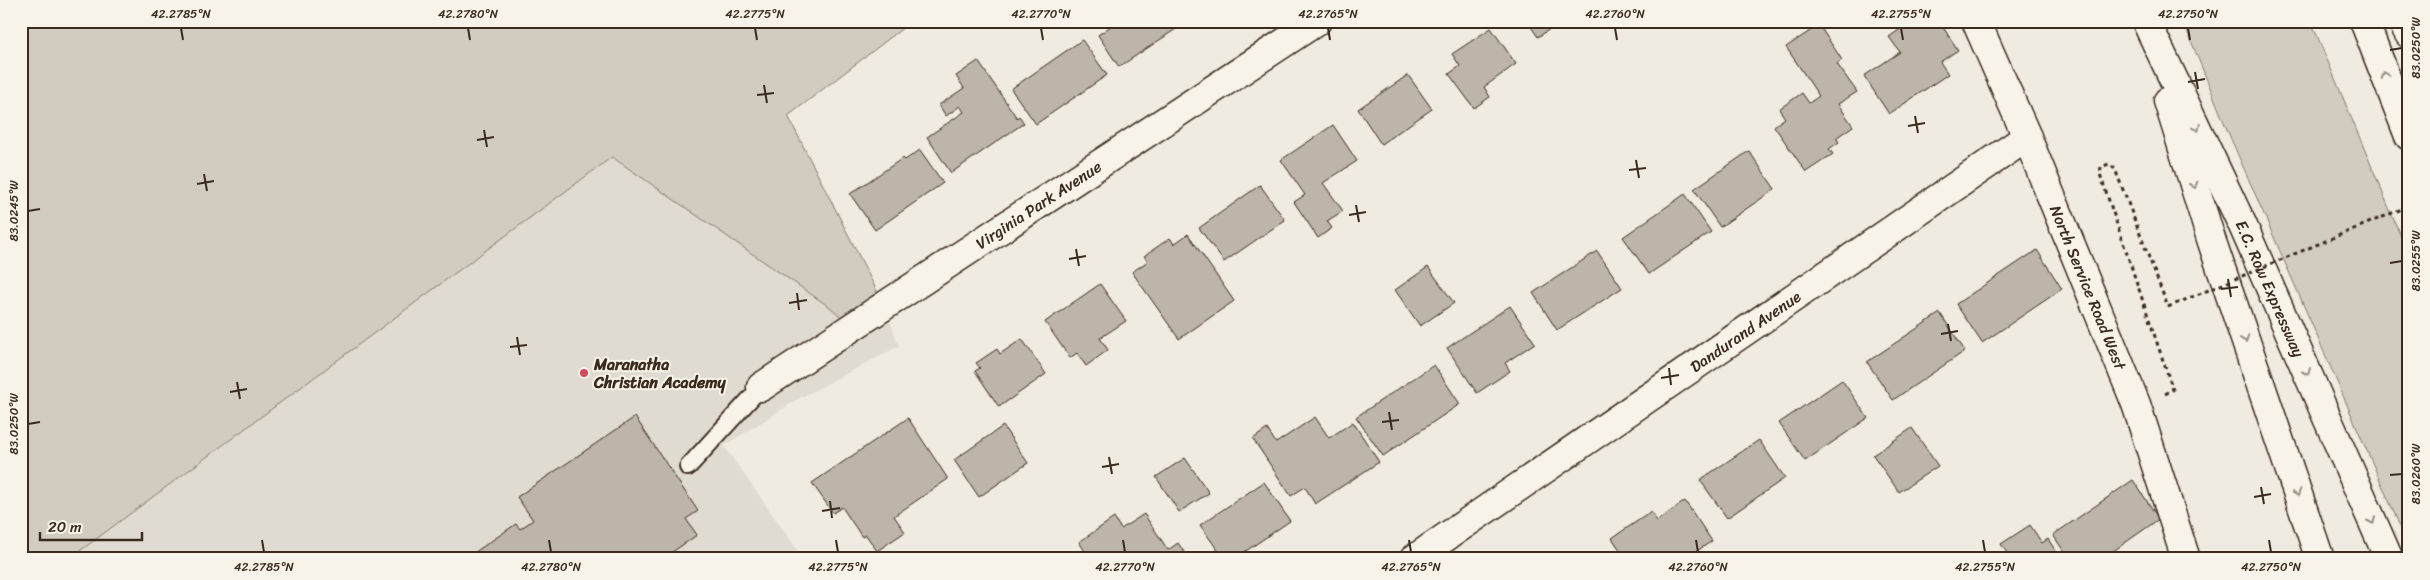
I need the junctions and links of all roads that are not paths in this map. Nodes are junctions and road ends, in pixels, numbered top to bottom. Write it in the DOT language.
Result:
graph roads {
  1 [pos="1317,21"];
  2 [pos="1976,21"];
  3 [pos="2144,21"];
  4 [pos="2364,21"];
  5 [pos="2402,21"];
  6 [pos="2409,34"];
  7 [pos="2409,136"];
  8 [pos="2027,137"];
  9 [pos="760,387"];
  10 [pos="688,467"];
  11 [pos="1414,559"];
  12 [pos="2186,559"];
  13 [pos="2320,559"];
  14 [pos="2389,559"];
  1 -- 9 [label="main road, Virginia Park Avenue"];
  2 -- 8 [label="main road, North Service Road West"];
  3 -- 13 [label="main road, one-way"];
  3 -- 14 [label="main road, E.C. Row Expressway, one-way"];
  7 -- 4 [label="main road, one-way"];
  5 -- 6 [label="main road"];
  8 -- 11 [label="main road, Dandurand Avenue"];
  8 -- 12 [label="main road, North Service Road West"];
  9 -- 10 [label="lane"];
}
